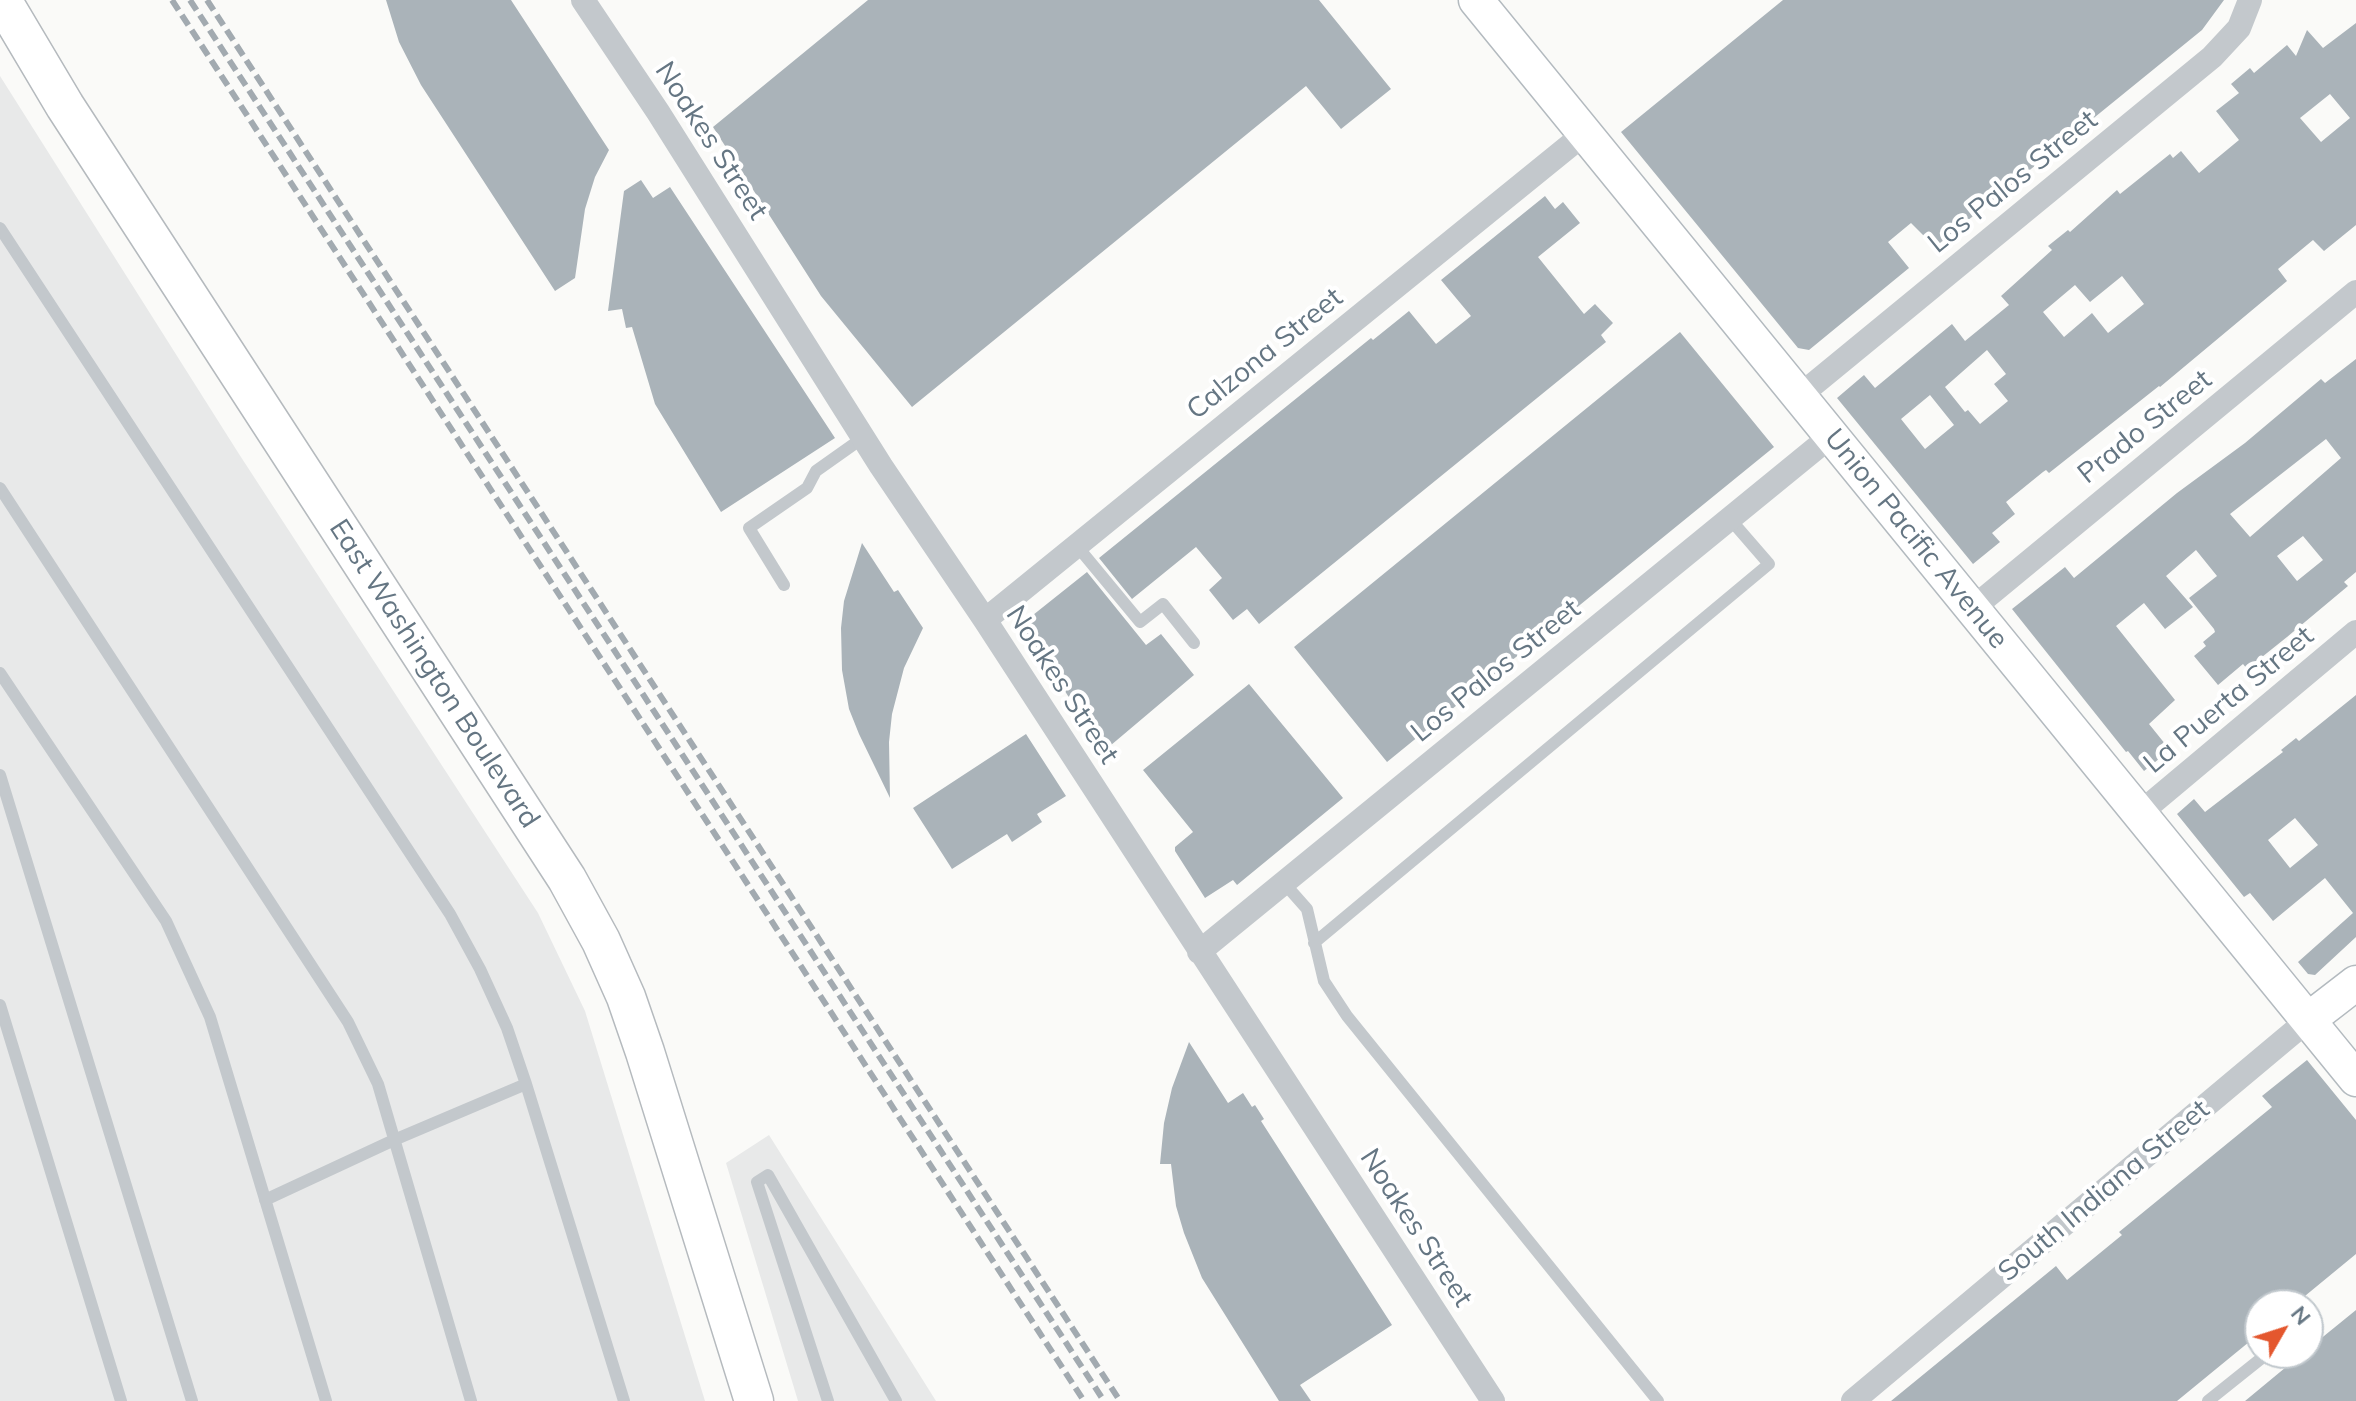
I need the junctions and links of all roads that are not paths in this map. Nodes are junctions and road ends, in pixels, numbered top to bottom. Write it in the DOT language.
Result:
graph roads {
  1 [pos="2,0"];
  2 [pos="583,0"];
  3 [pos="1476,0"];
  4 [pos="2250,0"];
  5 [pos="1584,134"];
  6 [pos="0,228"];
  7 [pos="2356,292"];
  8 [pos="1798,397"];
  9 [pos="1831,436"];
  10 [pos="864,437"];
  11 [pos="0,488"];
  12 [pos="1730,519"];
  13 [pos="1077,546"];
  14 [pos="784,585"];
  15 [pos="1973,608"];
  16 [pos="985,620"];
  17 [pos="2356,632"];
  18 [pos="1194,643"];
  19 [pos="0,673"];
  20 [pos="0,775"];
  21 [pos="2140,813"];
  22 [pos="1284,883"];
  23 [pos="1314,943"];
  24 [pos="1199,952"];
  25 [pos="2356,983"];
  26 [pos="0,1005"];
  27 [pos="2308,1020"];
  28 [pos="2356,1079"];
  29 [pos="526,1084"];
  30 [pos="394,1140"];
  31 [pos="265,1200"];
  32 [pos="2248,1369"];
  33 [pos="121,1401"];
  34 [pos="192,1401"];
  35 [pos="326,1401"];
  36 [pos="471,1401"];
  37 [pos="624,1401"];
  38 [pos="754,1401"];
  39 [pos="828,1401"];
  40 [pos="896,1401"];
  41 [pos="1493,1401"];
  42 [pos="1658,1401"];
  43 [pos="1853,1401"];
  44 [pos="2208,1401"];
  1 -- 38 [label="main road, East Washington Boulevard"];
  2 -- 10 [label="street, Noakes Street"];
  3 -- 5 [label="street, Union Pacific Avenue"];
  4 -- 8 [label="street, Los Palos Street"];
  5 -- 8 [label="street, Union Pacific Avenue"];
  5 -- 13 [label="street, Calzona Street"];
  6 -- 29 [label="lane"];
  7 -- 15 [label="street, Prado Street"];
  8 -- 9 [label="street, Union Pacific Avenue"];
  9 -- 12 [label="street, Los Palos Street"];
  9 -- 15 [label="street, Union Pacific Avenue"];
  10 -- 14 [label="lane"];
  10 -- 16 [label="street, Noakes Street"];
  11 -- 30 [label="lane"];
  12 -- 22 [label="street, Los Palos Street"];
  12 -- 23 [label="lane"];
  13 -- 16 [label="street, Calzona Street"];
  13 -- 18 [label="lane"];
  15 -- 21 [label="street, Union Pacific Avenue"];
  16 -- 24 [label="street, Noakes Street"];
  17 -- 21 [label="street, La Puerta Street"];
  19 -- 31 [label="lane"];
  20 -- 34 [label="lane"];
  21 -- 27 [label="street, Union Pacific Avenue"];
  22 -- 23 [label="lane"];
  22 -- 24 [label="street, Los Palos Street"];
  23 -- 42 [label="lane"];
  24 -- 41 [label="street, Noakes Street"];
  25 -- 27 [label="street, South Indiana Street"];
  26 -- 33 [label="lane"];
  27 -- 28 [label="street, Union Pacific Avenue"];
  27 -- 43 [label="street, South Indiana Street"];
  29 -- 30 [label="lane"];
  29 -- 37 [label="lane"];
  30 -- 31 [label="lane"];
  30 -- 36 [label="lane"];
  31 -- 35 [label="lane"];
  32 -- 44 [label="lane"];
  39 -- 40 [label="lane"];
}
